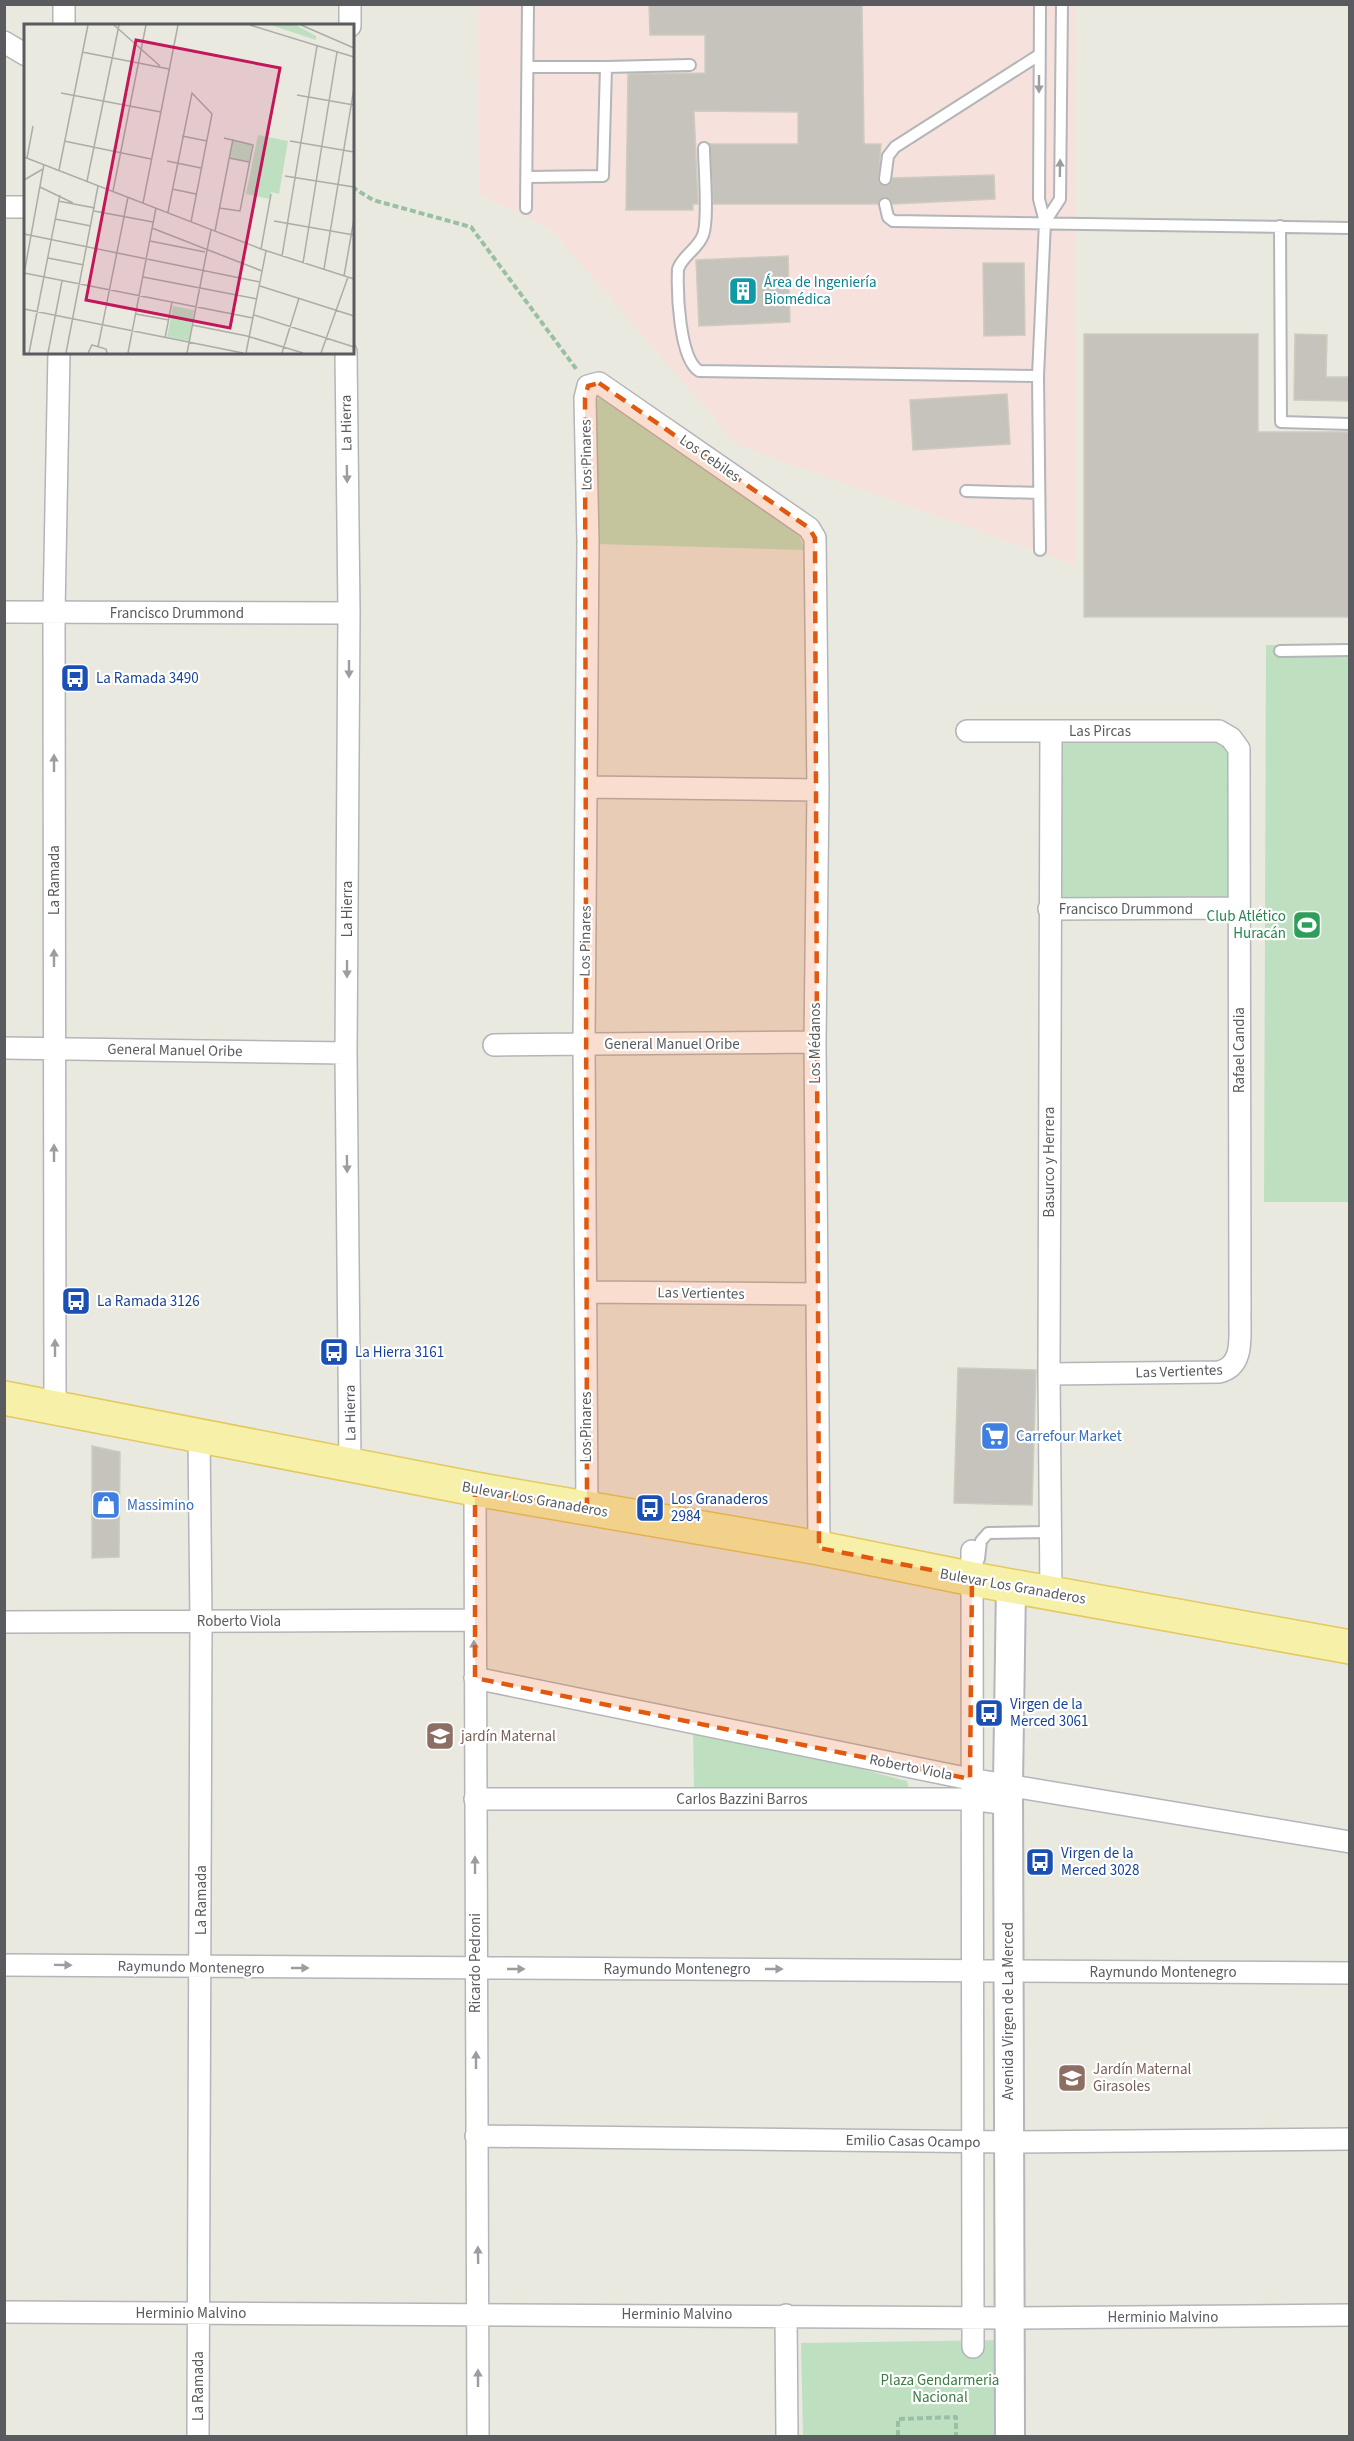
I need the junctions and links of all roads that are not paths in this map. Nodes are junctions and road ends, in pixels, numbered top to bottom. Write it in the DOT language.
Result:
graph roads {
  1 [pos="64,4"];
  2 [pos="350,4"];
  3 [pos="528,4"];
  4 [pos="1040,4"];
  5 [pos="1062,4"];
  6 [pos="64,24"];
  7 [pos="350,24"];
  8 [pos="4,42"];
  9 [pos="24,54"];
  10 [pos="1039,55"];
  11 [pos="690,65"];
  12 [pos="528,67"];
  13 [pos="606,67"];
  14 [pos="704,148"];
  15 [pos="527,177"];
  16 [pos="885,178"];
  17 [pos="885,204"];
  18 [pos="4,207"];
  19 [pos="24,207"];
  20 [pos="526,208"];
  21 [pos="1045,222"];
  22 [pos="1280,226"];
  23 [pos="1350,228"];
  24 [pos="59,354"];
  25 [pos="346,354"];
  26 [pos="1038,376"];
  27 [pos="594,384"];
  28 [pos="1350,424"];
  29 [pos="966,491"];
  30 [pos="1039,493"];
  31 [pos="815,538"];
  32 [pos="1040,550"];
  33 [pos="4,612"];
  34 [pos="54,612"];
  35 [pos="349,613"];
  36 [pos="1350,650"];
  37 [pos="1280,651"];
  38 [pos="967,731"];
  39 [pos="1051,731"];
  40 [pos="1231,738"];
  41 [pos="586,787"];
  42 [pos="818,790"];
  43 [pos="1239,908"];
  44 [pos="1049,909"];
  45 [pos="815,1042"];
  46 [pos="584,1044"];
  47 [pos="494,1045"];
  48 [pos="4,1048"];
  49 [pos="54,1048"];
  50 [pos="346,1053"];
  51 [pos="586,1292"];
  52 [pos="816,1294"];
  53 [pos="1235,1364"];
  54 [pos="1048,1374"];
  55 [pos="4,1398"];
  56 [pos="55,1407"];
  57 [pos="199,1436"];
  58 [pos="350,1465"];
  59 [pos="475,1489"];
  60 [pos="587,1508"];
  61 [pos="1051,1532"];
  62 [pos="819,1548"];
  63 [pos="974,1570"];
  64 [pos="1011,1586"];
  65 [pos="1051,1593"];
  66 [pos="474,1620"];
  67 [pos="201,1621"];
  68 [pos="4,1622"];
  69 [pos="1350,1647"];
  70 [pos="475,1678"];
  71 [pos="971,1789"];
  72 [pos="1008,1794"];
  73 [pos="475,1799"];
  74 [pos="1350,1842"];
  75 [pos="4,1965"];
  76 [pos="200,1967"];
  77 [pos="475,1969"];
  78 [pos="972,1970"];
  79 [pos="1008,1971"];
  80 [pos="1350,1973"];
  81 [pos="476,2136"];
  82 [pos="1350,2139"];
  83 [pos="973,2141"];
  84 [pos="1009,2142"];
  85 [pos="4,2312"];
  86 [pos="199,2313"];
  87 [pos="478,2313"];
  88 [pos="786,2315"];
  89 [pos="1350,2315"];
  90 [pos="974,2317"];
  91 [pos="1010,2318"];
  92 [pos="973,2347"];
  93 [pos="198,2436"];
  94 [pos="477,2436"];
  95 [pos="787,2436"];
  96 [pos="1010,2436"];
  1 -- 6 [label="street"];
  2 -- 7 [label="street"];
  3 -- 12 [label="lane"];
  4 -- 10 [label="lane"];
  21 -- 5 [label="lane, one-way"];
  8 -- 9 [label="street"];
  10 -- 16 [label="lane"];
  10 -- 21 [label="lane, one-way"];
  11 -- 13 [label="lane"];
  12 -- 13 [label="lane"];
  12 -- 15 [label="lane"];
  13 -- 15 [label="lane"];
  14 -- 26 [label="lane"];
  15 -- 20 [label="lane"];
  17 -- 21 [label="lane"];
  18 -- 19 [label="street"];
  21 -- 22 [label="lane"];
  21 -- 26 [label="lane"];
  22 -- 23 [label="lane"];
  22 -- 28 [label="lane"];
  24 -- 34 [label="street, La Ramada"];
  25 -- 35 [label="street, La Hierra, one-way"];
  26 -- 30 [label="lane"];
  27 -- 31 [label="street, Los Cebiles"];
  27 -- 41 [label="street, Los Pinares"];
  29 -- 30 [label="lane"];
  30 -- 32 [label="lane"];
  31 -- 42 [label="street, Los Médanos"];
  33 -- 34 [label="street, Francisco Drummond"];
  34 -- 35 [label="street, Francisco Drummond"];
  49 -- 34 [label="street, La Ramada, one-way"];
  35 -- 50 [label="street, La Hierra, one-way"];
  36 -- 37 [label="lane"];
  38 -- 39 [label="street, Las Pircas"];
  39 -- 40 [label="street, Las Pircas"];
  39 -- 44 [label="street, Basurco y Herrera"];
  40 -- 43 [label="street, Rafael Candia"];
  41 -- 42 [label="street"];
  41 -- 46 [label="street, Los Pinares"];
  42 -- 45 [label="street, Los Médanos"];
  43 -- 44 [label="street, Francisco Drummond"];
  43 -- 53 [label="street, Rafael Candia"];
  44 -- 54 [label="street, Basurco y Herrera"];
  45 -- 46 [label="street, General Manuel Oribe"];
  45 -- 52 [label="street, Los Médanos"];
  46 -- 47 [label="street, General Manuel Oribe"];
  46 -- 51 [label="street, Los Pinares"];
  48 -- 49 [label="street, General Manuel Oribe"];
  49 -- 50 [label="street, General Manuel Oribe"];
  56 -- 49 [label="street, La Ramada, one-way"];
  50 -- 58 [label="street, La Hierra, one-way"];
  51 -- 52 [label="street, Las Vertientes"];
  51 -- 60 [label="street, Los Pinares"];
  52 -- 62 [label="street, Los Médanos"];
  53 -- 54 [label="street, Las Vertientes"];
  54 -- 61 [label="street, Basurco y Herrera"];
  55 -- 56 [label="main road, Bulevar Los Granaderos"];
  56 -- 57 [label="main road, Bulevar Los Granaderos"];
  57 -- 58 [label="main road, Bulevar Los Granaderos"];
  57 -- 67 [label="street, La Ramada"];
  58 -- 59 [label="main road, Bulevar Los Granaderos"];
  59 -- 60 [label="main road, Bulevar Los Granaderos"];
  59 -- 66 [label="street, Ricardo Pedroni"];
  60 -- 62 [label="main road, Bulevar Los Granaderos"];
  61 -- 63 [label="lane"];
  61 -- 65 [label="street, Basurco y Herrera"];
  62 -- 63 [label="main road, Bulevar Los Granaderos"];
  63 -- 64 [label="main road, Bulevar Los Granaderos"];
  63 -- 71 [label="street"];
  64 -- 65 [label="main road, Bulevar Los Granaderos"];
  64 -- 72 [label="main road, Avenida Virgen de La Merced"];
  65 -- 69 [label="main road, Bulevar Los Granaderos"];
  66 -- 67 [label="street, Roberto Viola"];
  70 -- 66 [label="street, Ricardo Pedroni, one-way"];
  67 -- 68 [label="street, Roberto Viola"];
  67 -- 76 [label="street, La Ramada"];
  70 -- 71 [label="street, Roberto Viola"];
  70 -- 73 [label="street, Ricardo Pedroni"];
  71 -- 72 [label="street, Carlos Bazzini Barros"];
  71 -- 73 [label="street, Carlos Bazzini Barros"];
  71 -- 78 [label="street"];
  72 -- 74 [label="street"];
  72 -- 79 [label="main road, Avenida Virgen de La Merced"];
  77 -- 73 [label="street, Ricardo Pedroni, one-way"];
  75 -- 76 [label="street, Raymundo Montenegro, one-way"];
  76 -- 77 [label="street, Raymundo Montenegro, one-way"];
  76 -- 86 [label="street, La Ramada"];
  77 -- 78 [label="street, Raymundo Montenegro, one-way"];
  81 -- 77 [label="street, Ricardo Pedroni, one-way"];
  78 -- 79 [label="street, Raymundo Montenegro"];
  78 -- 83 [label="street"];
  79 -- 80 [label="street, Raymundo Montenegro"];
  79 -- 84 [label="main road, Avenida Virgen de La Merced"];
  81 -- 83 [label="street, Emilio Casas Ocampo"];
  87 -- 81 [label="street, Ricardo Pedroni, one-way"];
  82 -- 84 [label="street, Emilio Casas Ocampo"];
  83 -- 84 [label="street, Emilio Casas Ocampo"];
  83 -- 90 [label="street"];
  84 -- 91 [label="main road, Avenida Virgen de La Merced"];
  85 -- 86 [label="street, Herminio Malvino"];
  86 -- 87 [label="street, Herminio Malvino"];
  86 -- 93 [label="street, La Ramada"];
  87 -- 88 [label="street, Herminio Malvino"];
  94 -- 87 [label="street, Ricardo Pedroni, one-way"];
  88 -- 90 [label="street, Herminio Malvino"];
  88 -- 95 [label="street"];
  89 -- 91 [label="street, Herminio Malvino"];
  90 -- 91 [label="street, Herminio Malvino"];
  90 -- 92 [label="street"];
  91 -- 96 [label="main road, Avenida Virgen de La Merced"];
}
